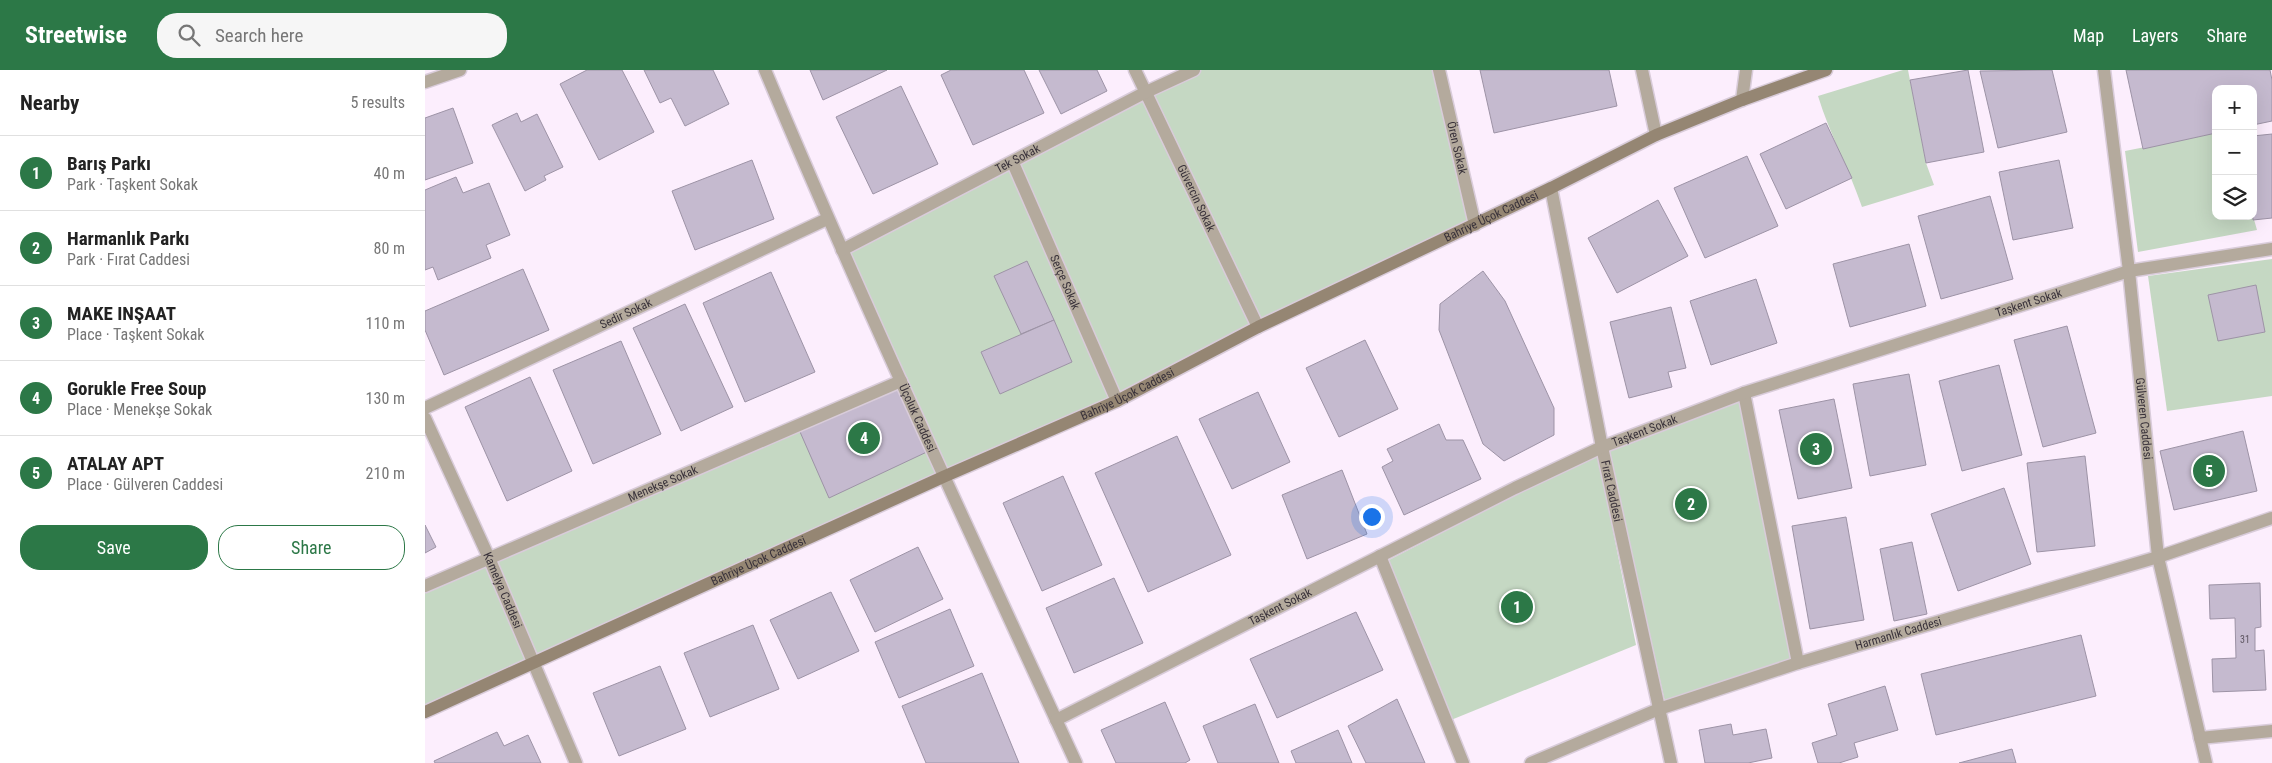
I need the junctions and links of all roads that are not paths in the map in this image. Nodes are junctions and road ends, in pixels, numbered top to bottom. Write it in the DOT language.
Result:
graph roads {
  1 [pos="460,70"];
  2 [pos="765,70"];
  3 [pos="1135,70"];
  4 [pos="1194,70"];
  5 [pos="1439,70"];
  6 [pos="1641,70"];
  7 [pos="1746,70"];
  8 [pos="1826,70"];
  9 [pos="2104,70"];
  10 [pos="425,82"];
  11 [pos="1144,93"];
  12 [pos="1741,100"];
  13 [pos="1656,136"];
  14 [pos="1013,163"];
  15 [pos="1551,188"];
  16 [pos="827,219"];
  17 [pos="1475,225"];
  18 [pos="2272,249"];
  19 [pos="842,250"];
  20 [pos="2129,271"];
  21 [pos="1258,327"];
  22 [pos="901,381"];
  23 [pos="1744,393"];
  24 [pos="1117,401"];
  25 [pos="425,408"];
  26 [pos="425,418"];
  27 [pos="1602,446"];
  28 [pos="943,476"];
  29 [pos="2272,518"];
  30 [pos="1380,556"];
  31 [pos="2158,557"];
  32 [pos="489,558"];
  33 [pos="425,586"];
  34 [pos="534,664"];
  35 [pos="1798,664"];
  36 [pos="1659,709"];
  37 [pos="425,712"];
  38 [pos="1057,720"];
  39 [pos="2272,731"];
  40 [pos="2200,738"];
  41 [pos="576,763"];
  42 [pos="1076,763"];
  43 [pos="1463,763"];
  44 [pos="1531,763"];
  45 [pos="1671,763"];
  46 [pos="2206,763"];
  1 -- 10 [label="street"];
  2 -- 16 [label="street, Üçoluk Caddesi"];
  3 -- 11 [label="street, Güvercin Sokak"];
  4 -- 11 [label="street, Tek Sokak"];
  5 -- 17 [label="street, Ören Sokak"];
  6 -- 13 [label="street"];
  7 -- 12 [label="street"];
  8 -- 12 [label="main road, Bahriye Üçok Caddesi"];
  9 -- 20 [label="street, Gülveren Caddesi"];
  11 -- 14 [label="street, Tek Sokak"];
  11 -- 21 [label="street, Güvercin Sokak"];
  12 -- 13 [label="main road, Bahriye Üçok Caddesi"];
  13 -- 15 [label="main road, Bahriye Üçok Caddesi"];
  14 -- 19 [label="street, Tek Sokak"];
  14 -- 24 [label="street, Serçe Sokak"];
  15 -- 17 [label="main road, Bahriye Üçok Caddesi"];
  15 -- 27 [label="street, Fırat Caddesi"];
  16 -- 19 [label="street, Üçoluk Caddesi"];
  16 -- 25 [label="street, Sedir Sokak"];
  17 -- 21 [label="main road, Bahriye Üçok Caddesi"];
  18 -- 20 [label="street, Taşkent Sokak"];
  19 -- 22 [label="street, Üçoluk Caddesi"];
  20 -- 23 [label="street, Taşkent Sokak"];
  20 -- 31 [label="street, Gülveren Caddesi"];
  21 -- 24 [label="main road, Bahriye Üçok Caddesi"];
  22 -- 28 [label="street, Üçoluk Caddesi"];
  22 -- 32 [label="street, Menekşe Sokak"];
  23 -- 27 [label="street, Taşkent Sokak"];
  23 -- 35 [label="street"];
  24 -- 28 [label="main road, Bahriye Üçok Caddesi"];
  26 -- 32 [label="street, Kamelya Caddesi"];
  27 -- 30 [label="street, Taşkent Sokak"];
  27 -- 36 [label="street, Fırat Caddesi"];
  28 -- 34 [label="main road, Bahriye Üçok Caddesi"];
  28 -- 38 [label="street, Üçoluk Caddesi"];
  29 -- 31 [label="street, Harmanlık Caddesi"];
  30 -- 38 [label="street, Taşkent Sokak"];
  30 -- 43 [label="street"];
  31 -- 35 [label="street, Harmanlık Caddesi"];
  31 -- 40 [label="street, Gülveren Caddesi"];
  32 -- 33 [label="street, Menekşe Sokak"];
  32 -- 34 [label="street, Kamelya Caddesi"];
  34 -- 37 [label="main road, Bahriye Üçok Caddesi"];
  34 -- 41 [label="street, Kamelya Caddesi"];
  35 -- 36 [label="street, Harmanlık Caddesi"];
  36 -- 44 [label="street, Harmanlık Caddesi"];
  36 -- 45 [label="street, Fırat Caddesi"];
  38 -- 42 [label="street, Üçoluk Caddesi"];
  39 -- 40 [label="street"];
  40 -- 46 [label="street, Gülveren Caddesi"];
}
